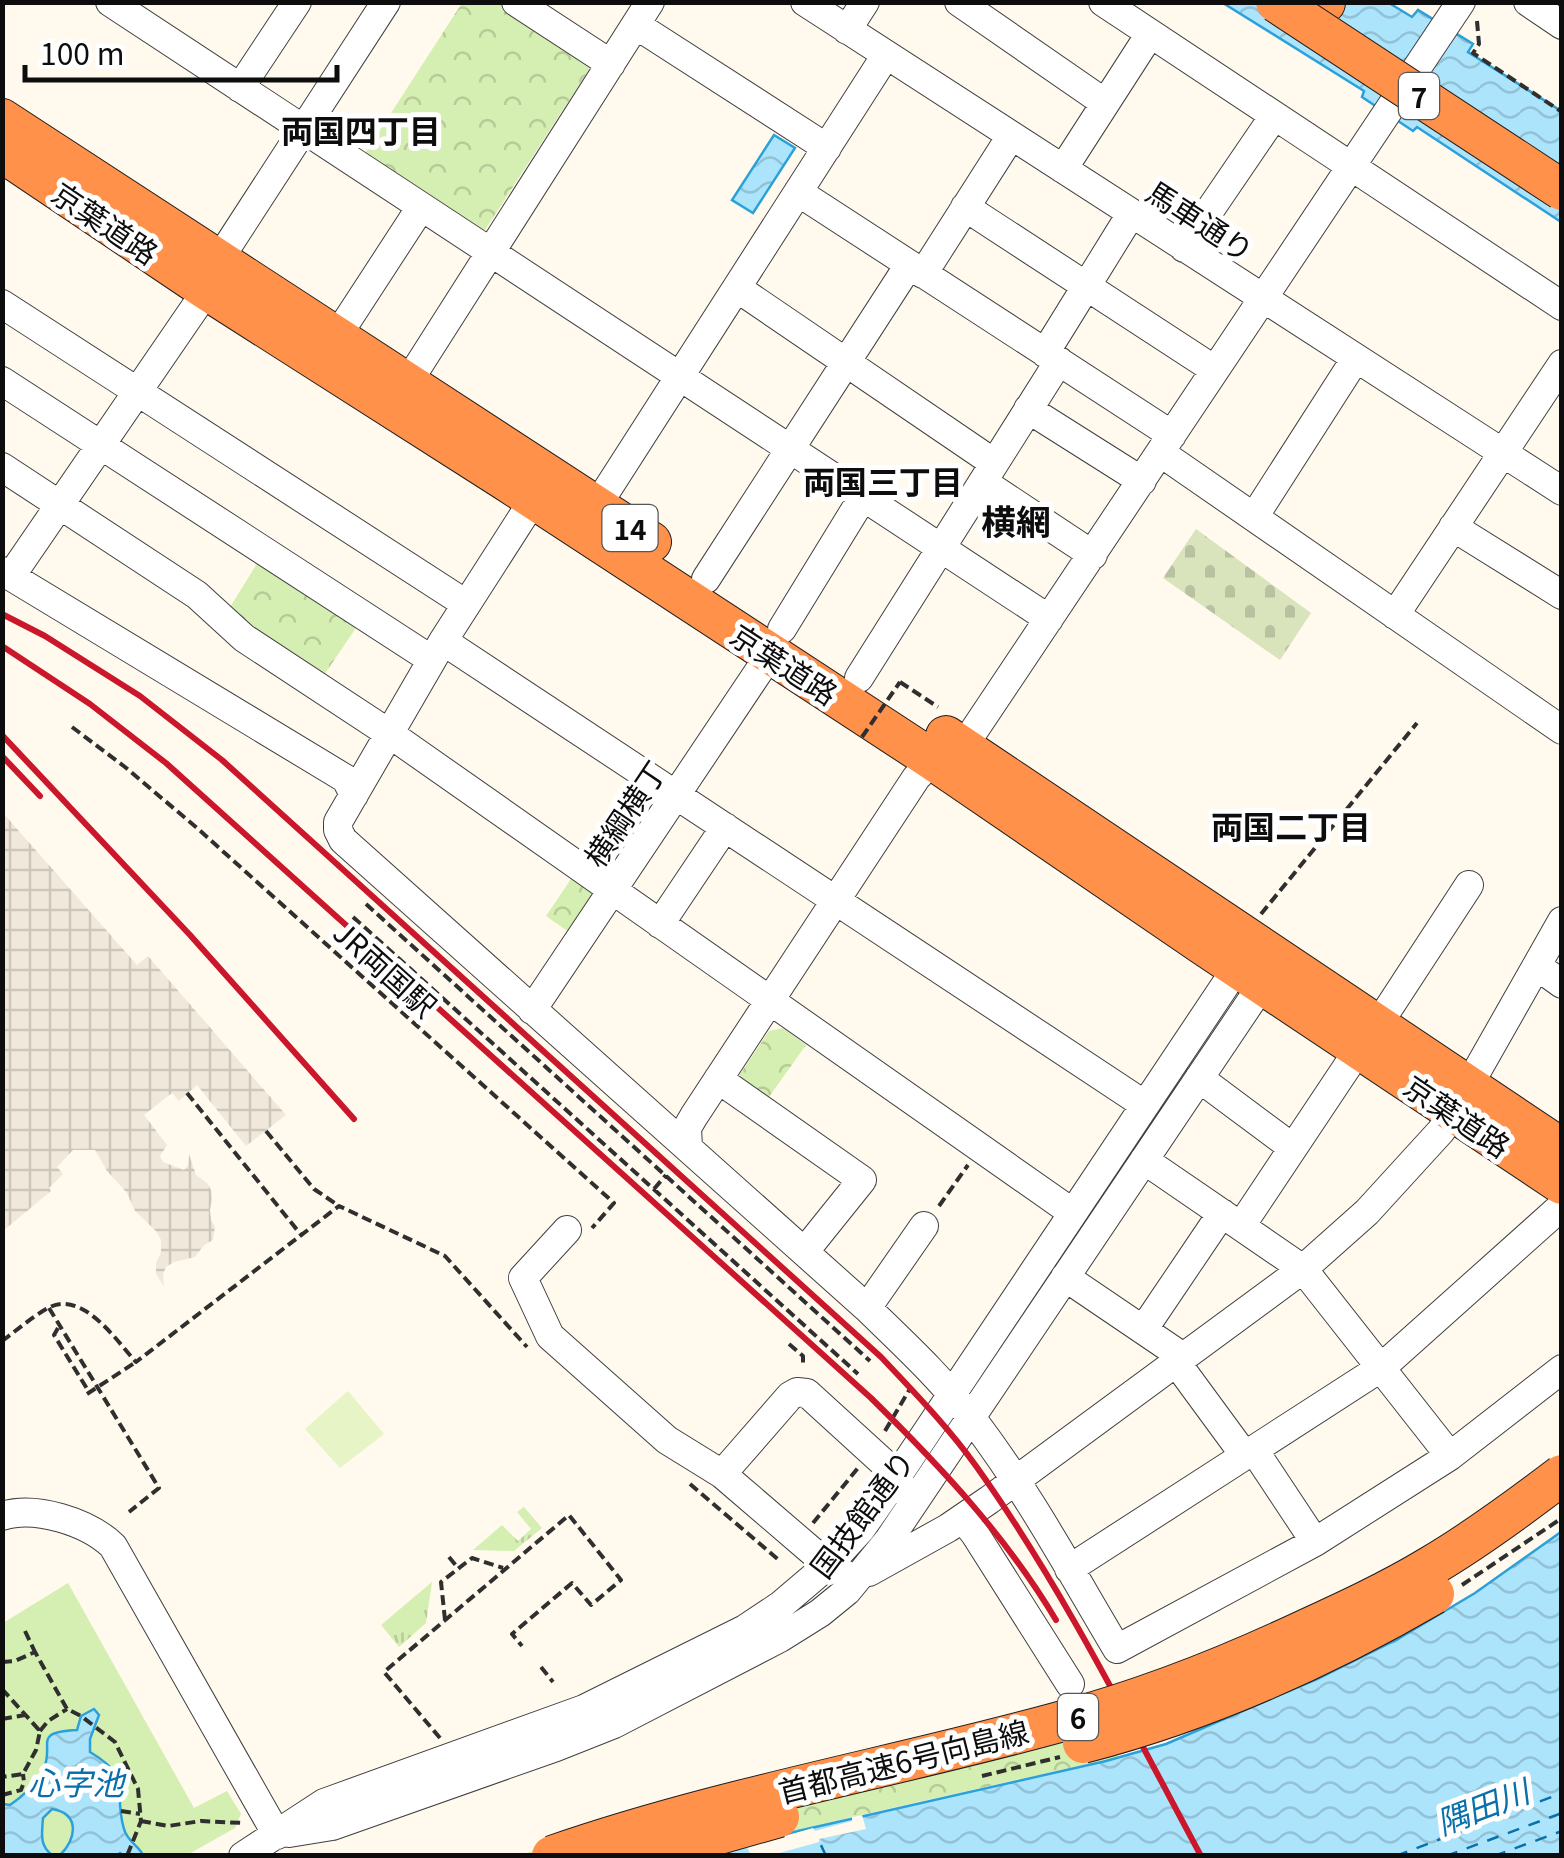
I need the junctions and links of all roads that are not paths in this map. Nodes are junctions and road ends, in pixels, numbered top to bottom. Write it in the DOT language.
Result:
graph roads {
  1 [pos="110,2"];
  2 [pos="262,2"];
  3 [pos="386,2"];
  4 [pos="516,2"];
  5 [pos="804,2"];
  6 [pos="865,2"];
  7 [pos="959,2"];
  8 [pos="1103,2"];
  9 [pos="1276,2"];
  10 [pos="1324,2"];
  11 [pos="1528,2"];
  12 [pos="291,10"];
  13 [pos="146,12"];
  14 [pos="1461,12"];
  15 [pos="643,14"];
  16 [pos="1562,25"];
  17 [pos="846,30"];
  18 [pos="1150,34"];
  19 [pos="886,55"];
  20 [pos="611,64"];
  21 [pos="240,88"];
  22 [pos="1106,103"];
  23 [pos="1274,116"];
  24 [pos="2,119"];
  25 [pos="303,129"];
  26 [pos="1011,136"];
  27 [pos="827,148"];
  28 [pos="2,152"];
  29 [pos="1562,158"];
  30 [pos="1351,166"];
  31 [pos="1063,169"];
  32 [pos="1562,190"];
  33 [pos="798,192"];
  34 [pos="422,207"];
  35 [pos="966,207"];
  36 [pos="1132,214"];
  37 [pos="1184,248"];
  38 [pos="491,252"];
  39 [pos="916,269"];
  40 [pos="212,275"];
  41 [pos="1086,287"];
  42 [pos="737,288"];
  43 [pos="1263,298"];
  44 [pos="2,304"];
  45 [pos="1562,306"];
  46 [pos="336,336"];
  47 [pos="1052,357"];
  48 [pos="1356,358"];
  49 [pos="846,363"];
  50 [pos="1562,364"];
  51 [pos="1215,370"];
  52 [pos="680,377"];
  53 [pos="2,381"];
  54 [pos="408,382"];
  55 [pos="138,390"];
  56 [pos="1028,409"];
  57 [pos="1166,444"];
  58 [pos="101,445"];
  59 [pos="790,449"];
  60 [pos="1502,453"];
  61 [pos="2,467"];
  62 [pos="988,472"];
  63 [pos="1142,482"];
  64 [pos="542,487"];
  65 [pos="1562,492"];
  66 [pos="863,497"];
  67 [pos="60,504"];
  68 [pos="1254,517"];
  69 [pos="589,518"];
  70 [pos="1453,527"];
  71 [pos="941,548"];
  72 [pos="1093,555"];
  73 [pos="7,574"];
  74 [pos="706,579"];
  75 [pos="1562,596"];
  76 [pos="466,604"];
  77 [pos="1395,615"];
  78 [pos="1049,619"];
  79 [pos="776,641"];
  80 [pos="437,650"];
  81 [pos="859,678"];
  82 [pos="1562,730"];
  83 [pos="390,734"];
  84 [pos="948,754"];
  85 [pos="354,795"];
  86 [pos="676,795"];
  87 [pos="725,827"];
  88 [pos="1469,885"];
  89 [pos="612,890"];
  90 [pos="836,900"];
  91 [pos="1562,921"];
  92 [pos="660,924"];
  93 [pos="1258,963"];
  94 [pos="1536,966"];
  95 [pos="1562,984"];
  96 [pos="769,1001"];
  97 [pos="532,1010"];
  98 [pos="1368,1037"];
  99 [pos="1199,1078"];
  100 [pos="718,1079"];
  101 [pos="1461,1100"];
  102 [pos="1145,1105"];
  103 [pos="688,1147"];
  104 [pos="1294,1148"];
  105 [pos="1562,1149"];
  106 [pos="1144,1160"];
  107 [pos="1562,1184"];
  108 [pos="1562,1206"];
  109 [pos="1073,1213"];
  110 [pos="1231,1220"];
  111 [pos="924,1226"];
  112 [pos="567,1230"];
  113 [pos="805,1252"];
  114 [pos="1303,1269"];
  115 [pos="1065,1277"];
  116 [pos="867,1308"];
  117 [pos="1143,1330"];
  118 [pos="1180,1360"];
  119 [pos="1382,1367"];
  120 [pos="1562,1369"];
  121 [pos="952,1394"];
  122 [pos="971,1417"];
  123 [pos="1249,1453"];
  124 [pos="1450,1456"];
  125 [pos="714,1469"];
  126 [pos="898,1476"];
  127 [pos="1562,1476"];
  128 [pos="1016,1480"];
  129 [pos="1562,1508"];
  130 [pos="908,1511"];
  131 [pos="2,1516"];
  132 [pos="962,1518"];
  133 [pos="1314,1542"];
  134 [pos="894,1560"];
  135 [pos="828,1564"];
  136 [pos="1069,1569"];
  137 [pos="858,1578"];
  138 [pos="838,1600"];
  139 [pos="745,1629"];
  140 [pos="1070,1684"];
  141 [pos="277,1834"];
  142 [pos="242,1856"];
  143 [pos="552,1856"];
  144 [pos="642,1856"];
  1 -- 13 [label="street"];
  2 -- 12 [label="street"];
  3 -- 25 [label="street"];
  4 -- 20 [label="street"];
  5 -- 17 [label="street, 馬車通り"];
  6 -- 17 [label="street"];
  7 -- 22 [label="street"];
  8 -- 18 [label="street"];
  9 -- 32 [label="highway, 7, bridge"];
  10 -- 29 [label="highway, 7"];
  11 -- 16 [label="street"];
  12 -- 21 [label="street"];
  13 -- 21 [label="street"];
  14 -- 30 [label="street"];
  15 -- 20 [label="street"];
  15 -- 27 [label="street"];
  17 -- 19 [label="street, 馬車通り"];
  18 -- 22 [label="street"];
  18 -- 23 [label="street"];
  19 -- 26 [label="street, 馬車通り"];
  19 -- 27 [label="street"];
  20 -- 38 [label="street"];
  21 -- 25 [label="street"];
  22 -- 31 [label="street"];
  23 -- 30 [label="street"];
  23 -- 37 [label="street"];
  24 -- 40 [label="highway, 京葉道路 / 14"];
  25 -- 34 [label="street"];
  25 -- 40 [label="street"];
  26 -- 31 [label="street, 馬車通り"];
  26 -- 35 [label="street"];
  27 -- 33 [label="street"];
  28 -- 40 [label="highway, 京葉道路 / 14"];
  30 -- 43 [label="street"];
  30 -- 45 [label="street"];
  31 -- 36 [label="street, 馬車通り"];
  33 -- 39 [label="street"];
  33 -- 42 [label="street"];
  34 -- 38 [label="street"];
  34 -- 46 [label="street"];
  35 -- 39 [label="street"];
  35 -- 41 [label="street"];
  36 -- 37 [label="street, 馬車通り"];
  36 -- 41 [label="street"];
  37 -- 43 [label="street, 馬車通り"];
  38 -- 52 [label="street"];
  38 -- 54 [label="street"];
  39 -- 47 [label="street"];
  39 -- 49 [label="street"];
  40 -- 46 [label="highway, 京葉道路 / 14"];
  40 -- 55 [label="street"];
  40 -- 64 [label="highway, 京葉道路 / 14"];
  41 -- 47 [label="street"];
  41 -- 51 [label="street"];
  42 -- 49 [label="street"];
  42 -- 52 [label="street"];
  43 -- 48 [label="street, 馬車通り"];
  43 -- 51 [label="street"];
  44 -- 55 [label="street"];
  46 -- 54 [label="highway, 京葉道路 / 14"];
  47 -- 56 [label="street"];
  47 -- 57 [label="street"];
  48 -- 60 [label="street, 馬車通り"];
  48 -- 68 [label="street"];
  49 -- 59 [label="street"];
  49 -- 62 [label="street"];
  50 -- 60 [label="street"];
  51 -- 57 [label="street"];
  52 -- 59 [label="street"];
  52 -- 69 [label="street"];
  53 -- 58 [label="street"];
  54 -- 64 [label="highway, 京葉道路 / 14"];
  55 -- 58 [label="street"];
  55 -- 76 [label="street"];
  56 -- 62 [label="street"];
  56 -- 63 [label="street"];
  57 -- 63 [label="street"];
  57 -- 68 [label="street"];
  58 -- 67 [label="street"];
  58 -- 80 [label="street"];
  59 -- 66 [label="street"];
  59 -- 74 [label="street"];
  60 -- 65 [label="street, 馬車通り"];
  60 -- 70 [label="street"];
  61 -- 67 [label="street"];
  62 -- 71 [label="street"];
  62 -- 72 [label="street"];
  63 -- 72 [label="street"];
  64 -- 69 [label="highway, 京葉道路 / 14"];
  64 -- 76 [label="street"];
  66 -- 71 [label="street"];
  66 -- 79 [label="street, 横綱横丁"];
  67 -- 73 [label="street"];
  67 -- 83 [label="street"];
  68 -- 77 [label="street"];
  69 -- 74 [label="highway, 京葉道路 / 14"];
  69 -- 79 [label="highway, 京葉道路 / 14"];
  70 -- 75 [label="street"];
  70 -- 77 [label="street"];
  71 -- 78 [label="street"];
  71 -- 81 [label="street"];
  72 -- 78 [label="street"];
  73 -- 85 [label="street"];
  74 -- 79 [label="highway, 京葉道路 / 14"];
  76 -- 80 [label="street"];
  77 -- 82 [label="street"];
  78 -- 84 [label="street"];
  79 -- 81 [label="highway, 京葉道路 / 14"];
  79 -- 84 [label="highway, 京葉道路 / 14"];
  79 -- 86 [label="street, 横綱横丁"];
  80 -- 83 [label="street"];
  80 -- 86 [label="street"];
  81 -- 84 [label="highway, 京葉道路 / 14"];
  83 -- 85 [label="street"];
  83 -- 89 [label="street"];
  84 -- 90 [label="street"];
  84 -- 93 [label="highway, 京葉道路 / 14"];
  85 -- 97 [label="street"];
  86 -- 87 [label="street"];
  86 -- 89 [label="street, 横綱横丁"];
  87 -- 90 [label="street"];
  87 -- 92 [label="street"];
  88 -- 98 [label="street"];
  89 -- 92 [label="street"];
  89 -- 97 [label="street, 横綱横丁"];
  90 -- 96 [label="street"];
  90 -- 102 [label="street"];
  91 -- 94 [label="street"];
  92 -- 96 [label="street"];
  93 -- 98 [label="highway, 京葉道路 / 14"];
  93 -- 99 [label="street, 国技館通り"];
  93 -- 102 [label="street, 国技館通り"];
  94 -- 95 [label="street"];
  94 -- 101 [label="street"];
  96 -- 100 [label="street"];
  96 -- 109 [label="street"];
  97 -- 103 [label="street"];
  98 -- 101 [label="highway, 京葉道路 / 14"];
  98 -- 104 [label="street"];
  99 -- 104 [label="street"];
  99 -- 106 [label="street, 国技館通り"];
  100 -- 103 [label="street"];
  100 -- 113 [label="street"];
  101 -- 105 [label="highway, 京葉道路 / 14"];
  101 -- 107 [label="highway, 京葉道路 / 14"];
  101 -- 114 [label="street"];
  102 -- 109 [label="street, 国技館通り"];
  103 -- 113 [label="street"];
  104 -- 110 [label="street"];
  106 -- 110 [label="street"];
  106 -- 115 [label="street, 国技館通り"];
  108 -- 119 [label="street"];
  109 -- 121 [label="street, 国技館通り"];
  110 -- 114 [label="street"];
  110 -- 117 [label="street"];
  111 -- 116 [label="street"];
  112 -- 125 [label="street"];
  113 -- 116 [label="street"];
  114 -- 118 [label="street"];
  114 -- 119 [label="street"];
  115 -- 117 [label="street"];
  115 -- 122 [label="street, 国技館通り"];
  116 -- 121 [label="street"];
  117 -- 118 [label="street"];
  118 -- 123 [label="street"];
  118 -- 128 [label="street"];
  119 -- 123 [label="street"];
  119 -- 124 [label="street"];
  120 -- 124 [label="street"];
  121 -- 122 [label="street"];
  121 -- 126 [label="street, 国技館通り"];
  122 -- 128 [label="street"];
  122 -- 130 [label="street, 国技館通り"];
  123 -- 133 [label="street"];
  123 -- 136 [label="street"];
  124 -- 133 [label="street"];
  125 -- 126 [label="street"];
  125 -- 135 [label="street"];
  126 -- 130 [label="street"];
  126 -- 135 [label="street, 国技館通り"];
  127 -- 143 [label="highway, 首都高速6号向島線 / 6, bridge"];
  128 -- 132 [label="street"];
  128 -- 136 [label="street"];
  129 -- 144 [label="highway, 首都高速6号向島線 / 6, bridge"];
  130 -- 135 [label="street"];
  130 -- 137 [label="street, 国技館通り"];
  131 -- 141 [label="street"];
  132 -- 134 [label="street"];
  132 -- 140 [label="street"];
  133 -- 136 [label="street"];
  134 -- 137 [label="street"];
  134 -- 138 [label="street"];
  135 -- 137 [label="street"];
  135 -- 139 [label="street, 国技館通り"];
  137 -- 138 [label="street, 国技館通り"];
  137 -- 139 [label="street"];
  138 -- 141 [label="street, 国技館通り"];
  139 -- 141 [label="street, 国技館通り"];
  141 -- 142 [label="street, 国技館通り"];
}
